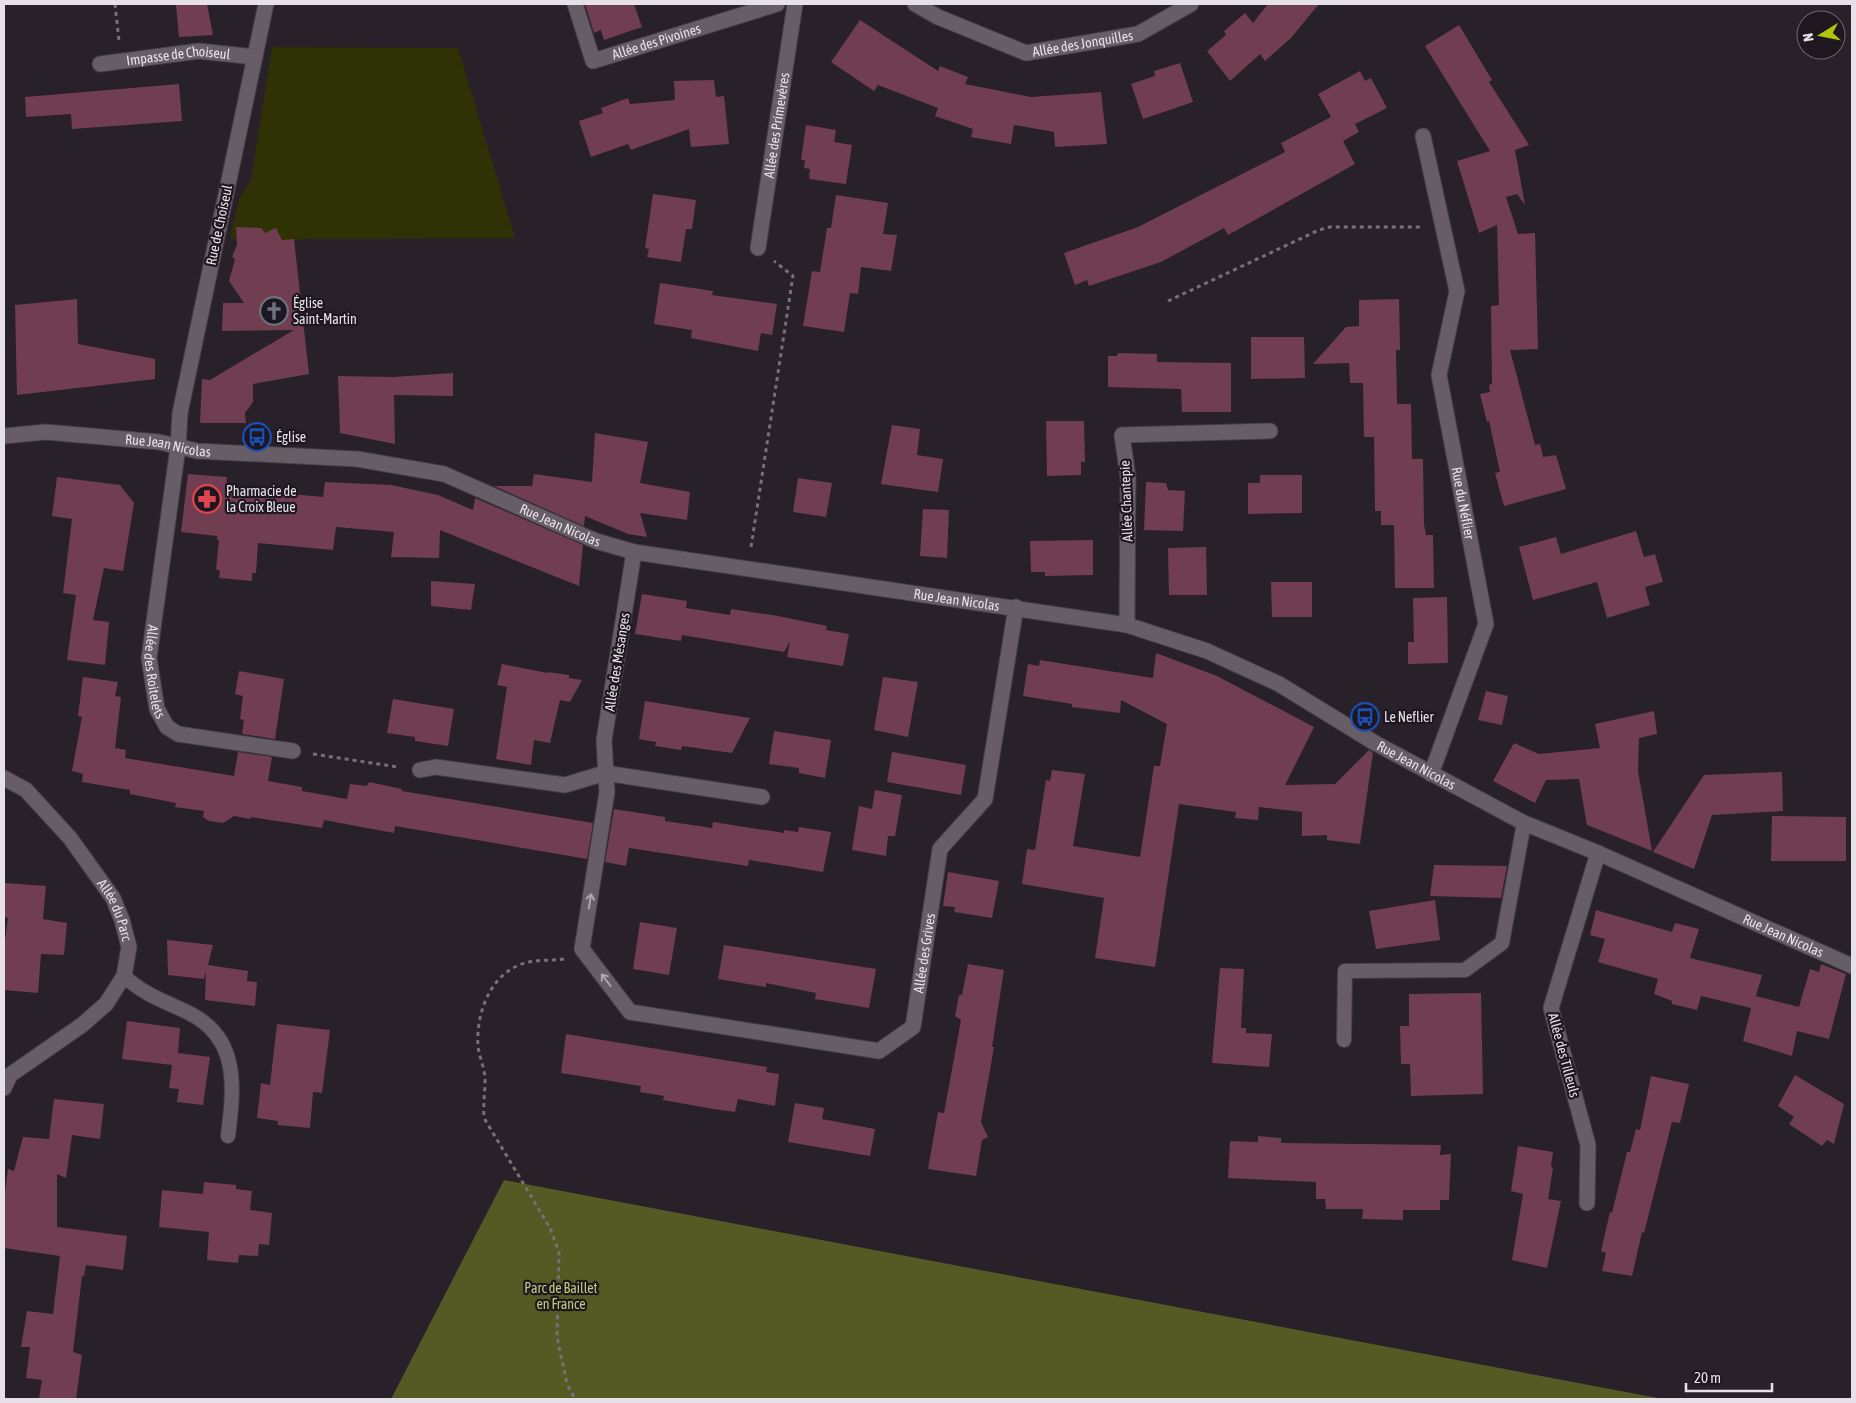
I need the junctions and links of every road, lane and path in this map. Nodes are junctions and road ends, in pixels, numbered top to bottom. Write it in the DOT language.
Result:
graph roads {
  1 [pos="115,4"];
  2 [pos="266,4"];
  3 [pos="575,4"];
  4 [pos="777,4"];
  5 [pos="795,4"];
  6 [pos="915,4"];
  7 [pos="1192,4"];
  8 [pos="255,57"];
  9 [pos="121,61"];
  10 [pos="100,64"];
  11 [pos="1423,136"];
  12 [pos="1443,227"];
  13 [pos="758,248"];
  14 [pos="1168,301"];
  15 [pos="1270,432"];
  16 [pos="4,436"];
  17 [pos="178,447"];
  18 [pos="634,552"];
  19 [pos="747,567"];
  20 [pos="1016,608"];
  21 [pos="1127,625"];
  22 [pos="293,751"];
  23 [pos="420,770"];
  24 [pos="605,773"];
  25 [pos="1431,774"];
  26 [pos="4,778"];
  27 [pos="762,797"];
  28 [pos="1524,823"];
  29 [pos="1598,853"];
  30 [pos="582,949"];
  31 [pos="1852,966"];
  32 [pos="124,976"];
  33 [pos="1344,1040"];
  34 [pos="5,1083"];
  35 [pos="228,1136"];
  36 [pos="1588,1203"];
  37 [pos="575,1399"];
  1 -- 9 [label="path"];
  2 -- 8 [label="street, Rue de Choiseul"];
  3 -- 4 [label="street, Allée des Pivoines"];
  5 -- 13 [label="street, Allée des Primevères"];
  6 -- 7 [label="street, Allée des Jonquilles"];
  8 -- 9 [label="street, Impasse de Choiseul"];
  8 -- 17 [label="street, Rue de Choiseul"];
  9 -- 10 [label="street, Impasse de Choiseul"];
  11 -- 12 [label="street, Rue du Néflier"];
  12 -- 14 [label="path"];
  12 -- 25 [label="street, Rue du Néflier"];
  13 -- 19 [label="path"];
  15 -- 21 [label="street, Allée Chantepie"];
  16 -- 17 [label="street, Rue Jean Nicolas"];
  17 -- 18 [label="street, Rue Jean Nicolas"];
  17 -- 22 [label="street, Allée des Roitelets"];
  18 -- 19 [label="street, Rue Jean Nicolas"];
  18 -- 24 [label="street, Allée des Mésanges"];
  19 -- 20 [label="street, Rue Jean Nicolas"];
  20 -- 21 [label="street, Rue Jean Nicolas"];
  20 -- 30 [label="street, Allée des Grives, one-way"];
  21 -- 25 [label="street, Rue Jean Nicolas"];
  22 -- 23 [label="path"];
  23 -- 24 [label="street"];
  24 -- 27 [label="street"];
  30 -- 24 [label="street, Allée des Mésanges, one-way"];
  25 -- 28 [label="street, Rue Jean Nicolas"];
  26 -- 32 [label="street, Allée du Parc"];
  28 -- 29 [label="street, Rue Jean Nicolas"];
  28 -- 33 [label="lane"];
  29 -- 31 [label="street, Rue Jean Nicolas"];
  29 -- 36 [label="street, Allée des Tilleuls"];
  30 -- 37 [label="path"];
  32 -- 34 [label="street, Allée du Parc"];
  32 -- 35 [label="lane"];
}
